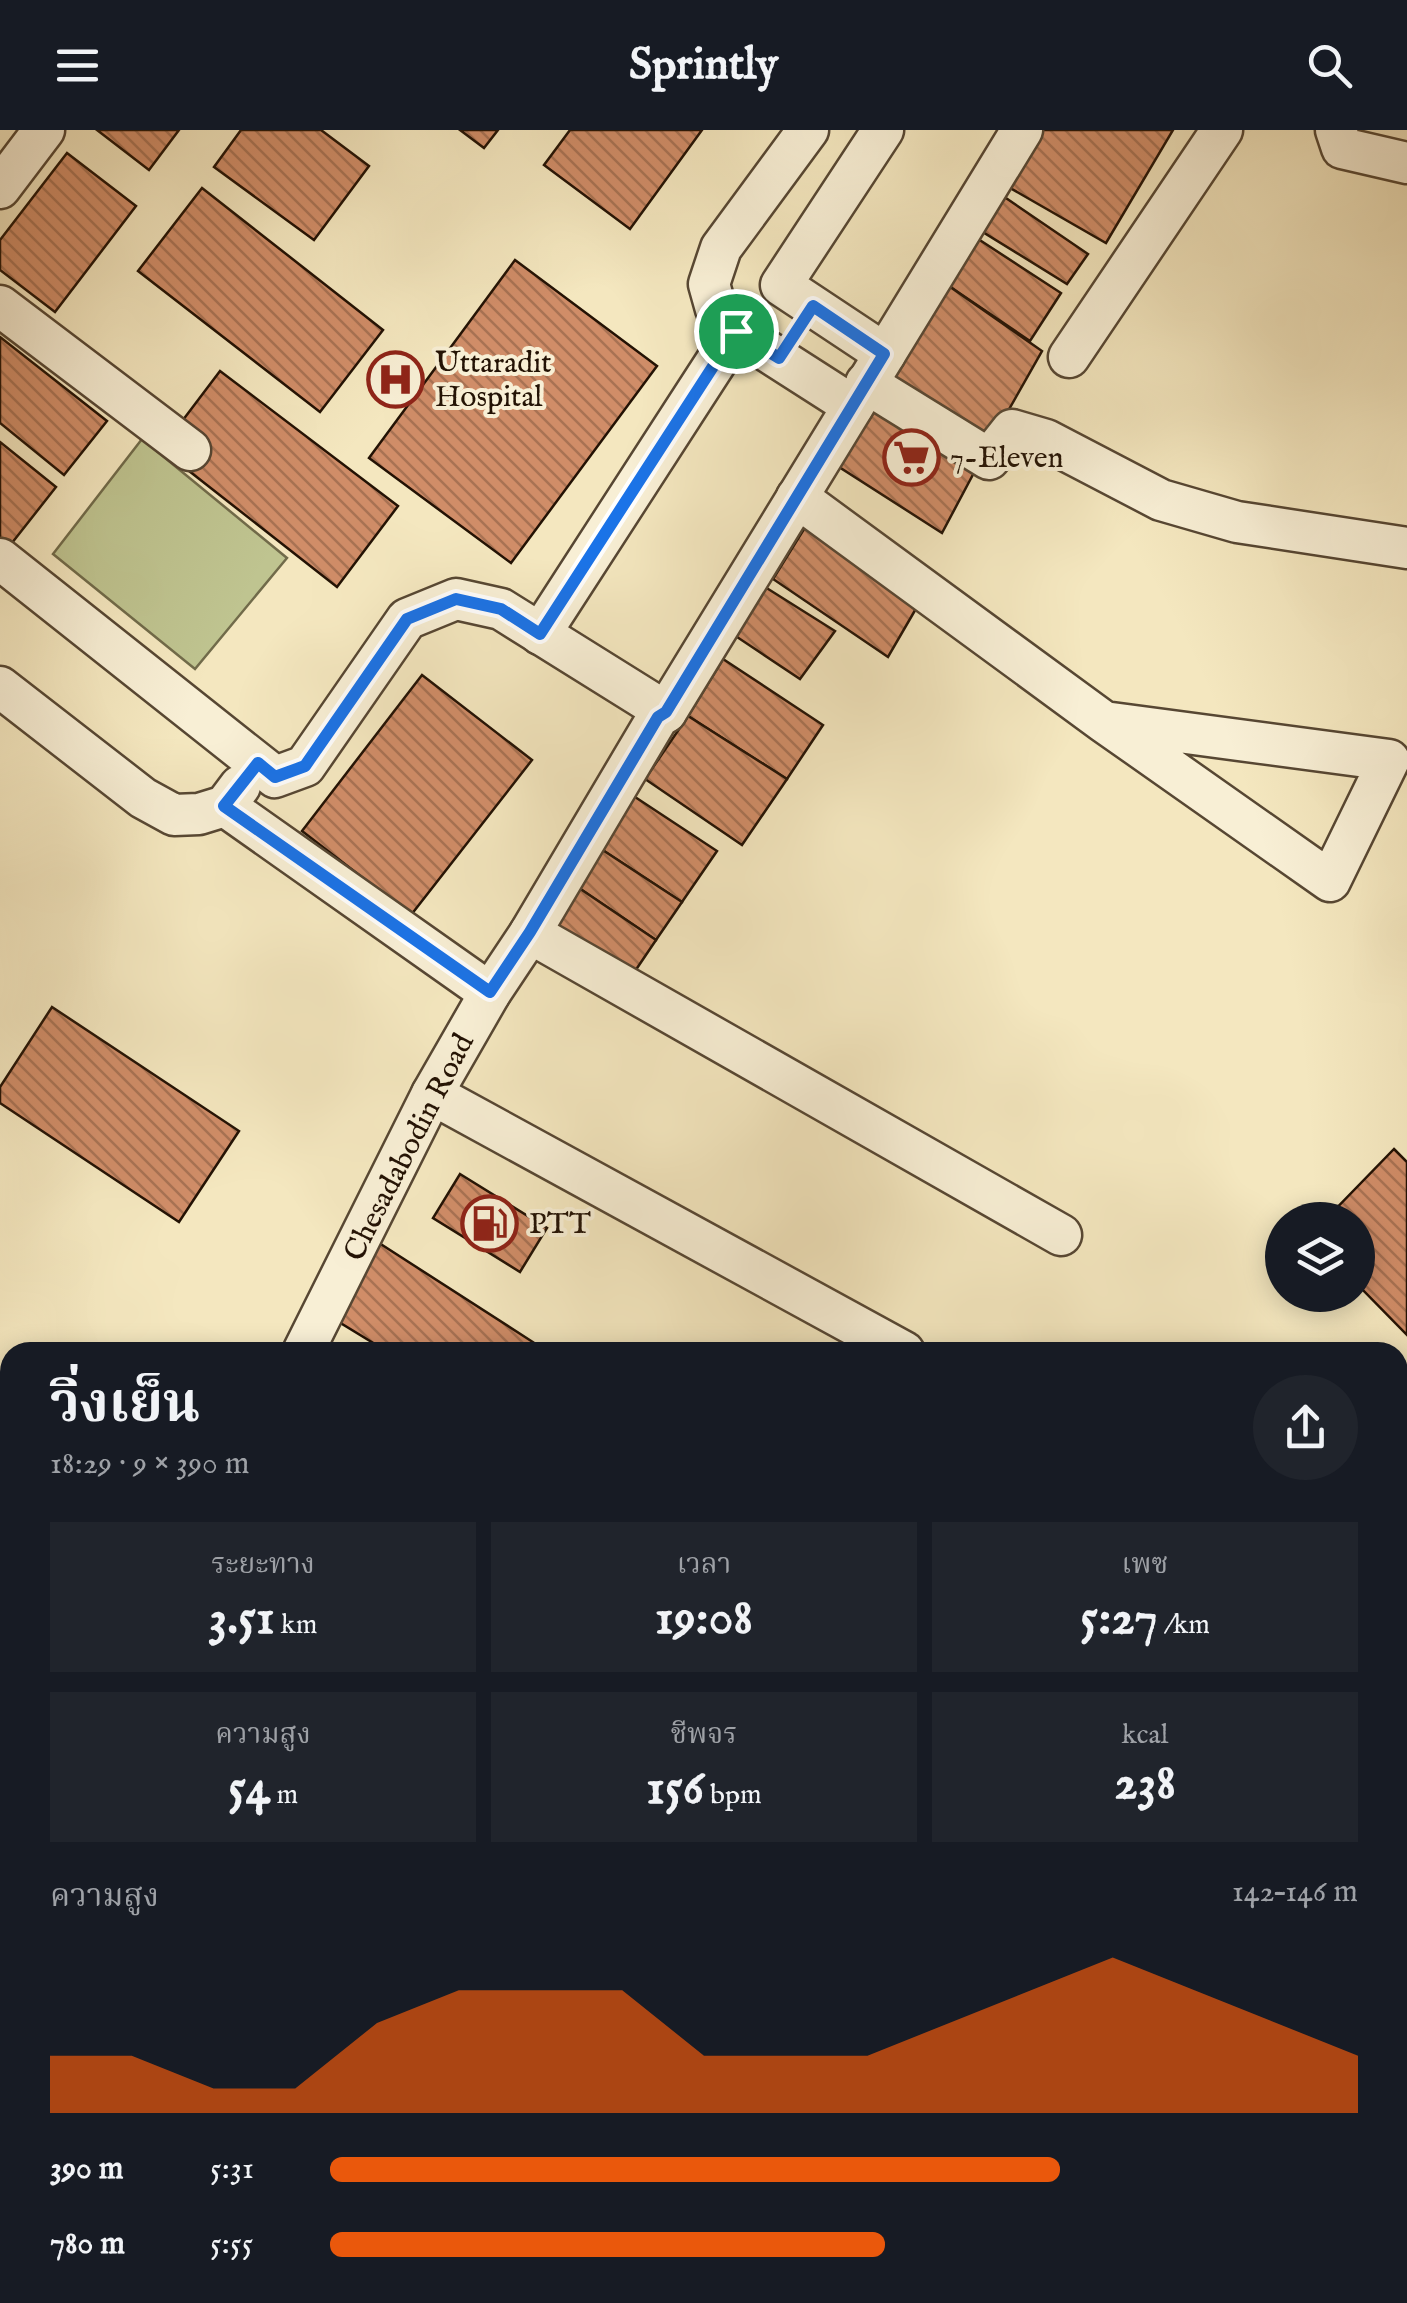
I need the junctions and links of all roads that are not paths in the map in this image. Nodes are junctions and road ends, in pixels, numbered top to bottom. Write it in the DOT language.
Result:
graph roads {
  1 [pos="44,130"];
  2 [pos="808,130"];
  3 [pos="883,130"];
  4 [pos="1022,130"];
  5 [pos="1222,130"];
  6 [pos="1336,130"];
  7 [pos="1407,163"];
  8 [pos="0,188"];
  9 [pos="0,306"];
  10 [pos="813,306"];
  11 [pos="736,331"];
  12 [pos="1070,357"];
  13 [pos="779,358"];
  14 [pos="868,381"];
  15 [pos="190,450"];
  16 [pos="797,497"];
  17 [pos="1407,548"];
  18 [pos="0,558"];
  19 [pos="540,634"];
  20 [pos="0,687"];
  21 [pos="666,712"];
  22 [pos="1104,722"];
  23 [pos="258,763"];
  24 [pos="224,806"];
  25 [pos="530,932"];
  26 [pos="490,992"];
  27 [pos="432,1094"];
  28 [pos="1061,1235"];
  29 [pos="308,1342"];
  30 [pos="886,1342"];
  1 -- 8 [label="street"];
  2 -- 11 [label="street"];
  3 -- 10 [label="street"];
  4 -- 14 [label="street, Chesadabodin Road"];
  5 -- 12 [label="street"];
  6 -- 7 [label="street"];
  9 -- 15 [label="street"];
  10 -- 13 [label="street"];
  10 -- 14 [label="street"];
  11 -- 13 [label="street"];
  11 -- 19 [label="street"];
  13 -- 14 [label="street"];
  14 -- 16 [label="street, Chesadabodin Road"];
  14 -- 17 [label="street"];
  16 -- 21 [label="street, Chesadabodin Road"];
  16 -- 22 [label="street"];
  18 -- 23 [label="street"];
  19 -- 21 [label="street"];
  19 -- 23 [label="street"];
  20 -- 24 [label="street"];
  21 -- 25 [label="street, Chesadabodin Road"];
  22 -- 22 [label="street"];
  23 -- 24 [label="street"];
  24 -- 26 [label="street"];
  25 -- 26 [label="street, Chesadabodin Road"];
  25 -- 28 [label="street"];
  26 -- 27 [label="street, Chesadabodin Road"];
  27 -- 29 [label="street, Chesadabodin Road"];
  27 -- 30 [label="street"];
}
